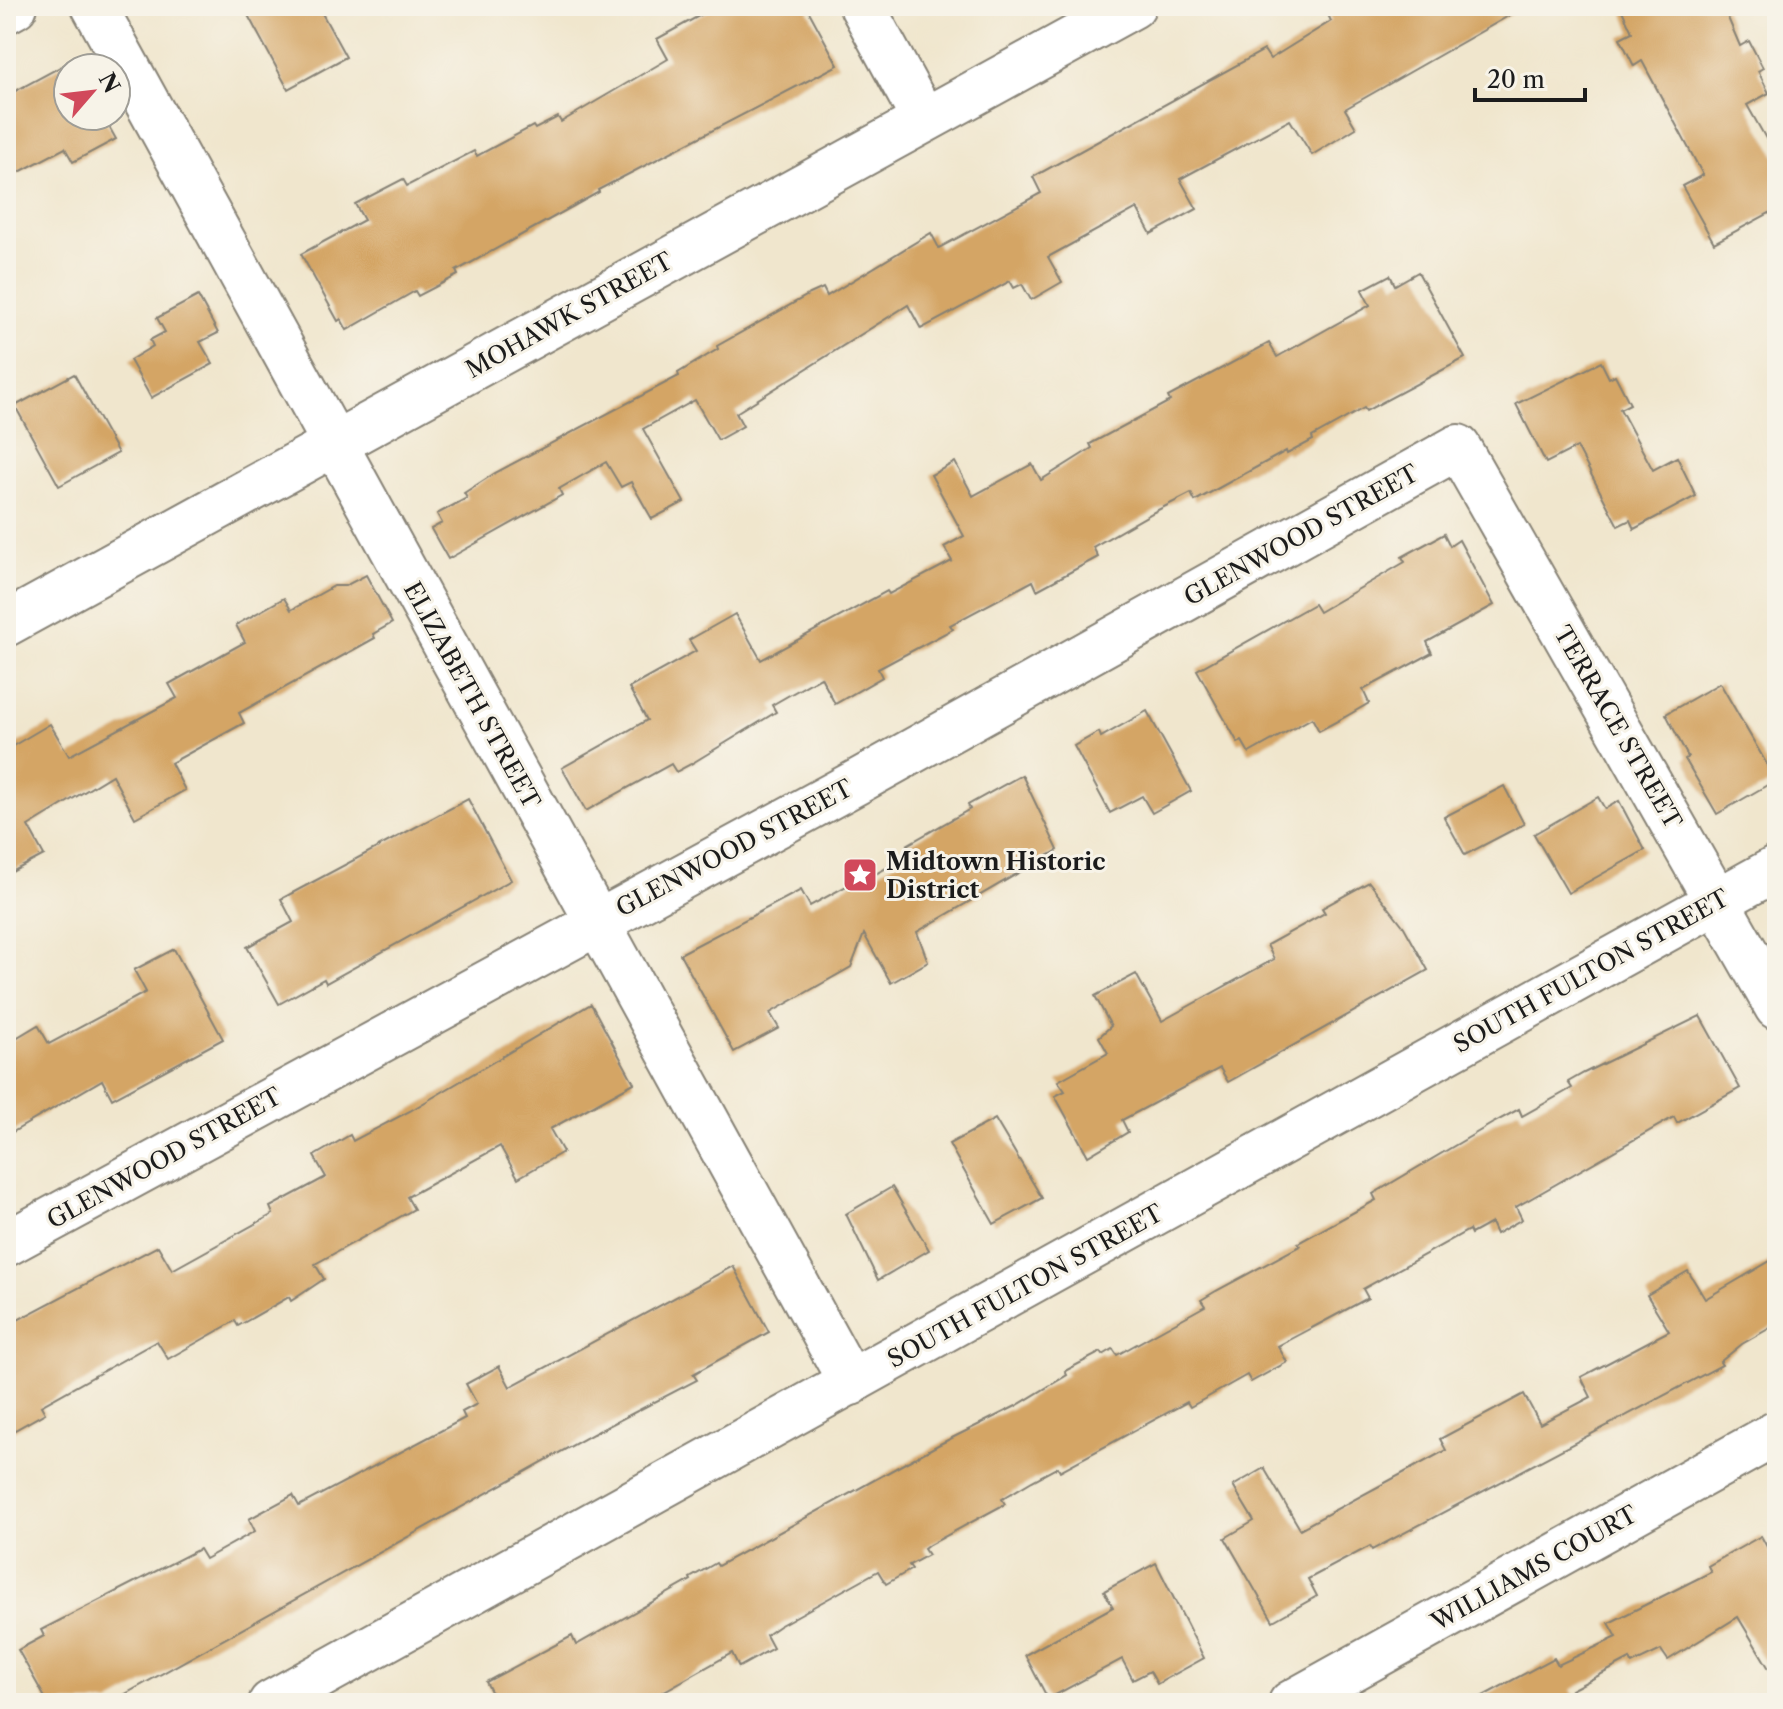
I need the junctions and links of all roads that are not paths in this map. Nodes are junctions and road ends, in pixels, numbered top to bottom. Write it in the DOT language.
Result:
graph roads {
  1 [pos="15,6"];
  2 [pos="94,6"];
  3 [pos="862,6"];
  4 [pos="1133,6"];
  5 [pos="6,11"];
  6 [pos="924,120"];
  7 [pos="334,444"];
  8 [pos="1458,447"];
  9 [pos="6,624"];
  10 [pos="1777,868"];
  11 [pos="1717,901"];
  12 [pos="598,921"];
  13 [pos="1777,1007"];
  14 [pos="6,1244"];
  15 [pos="851,1383"];
  16 [pos="1777,1433"];
  17 [pos="271,1703"];
  18 [pos="1291,1703"];
  1 -- 5 [label="street"];
  2 -- 7 [label="street, ELIZABETH STREET"];
  3 -- 6 [label="street"];
  4 -- 6 [label="street, MOHAWK STREET"];
  6 -- 7 [label="street, MOHAWK STREET"];
  7 -- 9 [label="street, MOHAWK STREET"];
  7 -- 12 [label="street, ELIZABETH STREET"];
  8 -- 11 [label="street, TERRACE STREET"];
  8 -- 12 [label="street, GLENWOOD STREET"];
  10 -- 11 [label="street, SOUTH FULTON STREET"];
  11 -- 13 [label="street, TERRACE STREET"];
  11 -- 15 [label="street, SOUTH FULTON STREET"];
  12 -- 14 [label="street, GLENWOOD STREET"];
  12 -- 15 [label="street, ELIZABETH STREET"];
  15 -- 17 [label="street, SOUTH FULTON STREET"];
  16 -- 18 [label="street, WILLIAMS COURT"];
}
